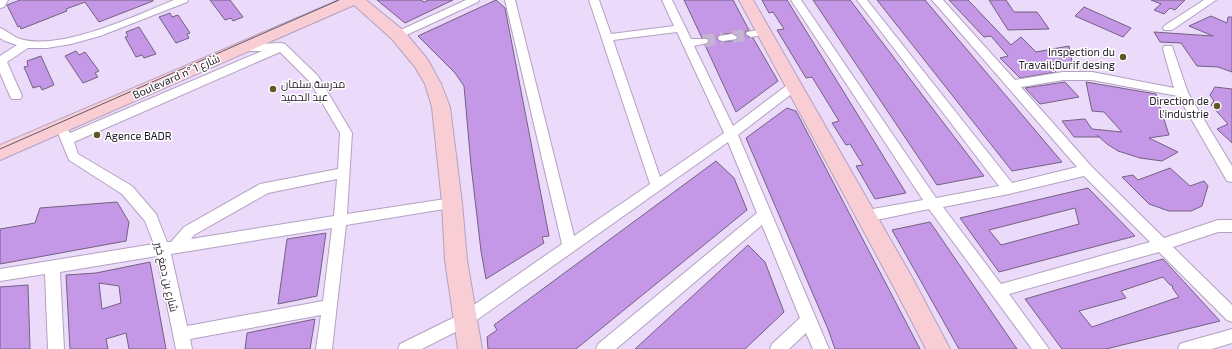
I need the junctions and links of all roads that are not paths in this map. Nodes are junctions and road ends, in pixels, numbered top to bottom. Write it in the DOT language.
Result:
graph roads {
  1 [pos="3,0"];
  2 [pos="184,0"];
  3 [pos="329,0"];
  4 [pos="352,0"];
  5 [pos="357,0"];
  6 [pos="474,0"];
  7 [pos="510,0"];
  8 [pos="594,0"];
  9 [pos="667,0"];
  10 [pos="746,0"];
  11 [pos="796,0"];
  12 [pos="862,0"];
  13 [pos="937,0"];
  14 [pos="1211,0"];
  15 [pos="0,5"];
  16 [pos="681,28"];
  17 [pos="1168,28"];
  18 [pos="0,31"];
  19 [pos="398,35"];
  20 [pos="606,38"];
  21 [pos="703,41"];
  22 [pos="688,43"];
  23 [pos="26,44"];
  24 [pos="281,47"];
  25 [pos="240,48"];
  26 [pos="1168,49"];
  27 [pos="0,60"];
  28 [pos="1011,84"];
  29 [pos="794,86"];
  30 [pos="1182,93"];
  31 [pos="16,96"];
  32 [pos="64,133"];
  33 [pos="731,134"];
  34 [pos="0,143"];
  35 [pos="0,153"];
  36 [pos="1087,170"];
  37 [pos="344,173"];
  38 [pos="1232,177"];
  39 [pos="657,186"];
  40 [pos="1009,189"];
  41 [pos="452,203"];
  42 [pos="933,204"];
  43 [pos="765,214"];
  44 [pos="866,216"];
  45 [pos="340,220"];
  46 [pos="1232,226"];
  47 [pos="1162,245"];
  48 [pos="570,247"];
  49 [pos="169,248"];
  50 [pos="52,266"];
  51 [pos="0,275"];
  52 [pos="998,290"];
  53 [pos="330,306"];
  54 [pos="1232,315"];
  55 [pos="466,318"];
  56 [pos="809,320"];
  57 [pos="1232,336"];
  58 [pos="182,342"];
  59 [pos="56,349"];
  60 [pos="324,349"];
  61 [pos="406,349"];
  62 [pos="470,349"];
  63 [pos="604,349"];
  64 [pos="778,349"];
  65 [pos="821,349"];
  66 [pos="938,349"];
  67 [pos="1041,349"];
  68 [pos="1186,349"];
  1 -- 15 [label="street"];
  2 -- 23 [label="street"];
  3 -- 34 [label="street, Boulevard n° شارع 1"];
  4 -- 25 [label="street, Boulevard n° شارع 1"];
  5 -- 19 [label="street"];
  6 -- 19 [label="street"];
  7 -- 48 [label="street"];
  8 -- 20 [label="street"];
  9 -- 16 [label="street"];
  10 -- 29 [label="street"];
  11 -- 42 [label="street"];
  12 -- 40 [label="street"];
  13 -- 28 [label="street"];
  14 -- 17 [label="street"];
  16 -- 20 [label="street"];
  16 -- 22 [label="street"];
  18 -- 23 [label="street"];
  19 -- 41 [label="street"];
  20 -- 39 [label="street"];
  21 -- 22 [label="street"];
  22 -- 33 [label="street"];
  23 -- 27 [label="street"];
  24 -- 25 [label="street"];
  24 -- 32 [label="street"];
  24 -- 37 [label="street"];
  25 -- 32 [label="street, Boulevard n° شارع 1"];
  26 -- 30 [label="street"];
  27 -- 31 [label="street"];
  28 -- 30 [label="street"];
  28 -- 36 [label="street"];
  29 -- 33 [label="street"];
  29 -- 44 [label="street"];
  30 -- 38 [label="street"];
  32 -- 35 [label="street, Boulevard n° شارع 1"];
  32 -- 49 [label="street, شارع بن دمغ خير"];
  33 -- 39 [label="street"];
  33 -- 43 [label="street"];
  36 -- 40 [label="street"];
  36 -- 47 [label="street"];
  37 -- 45 [label="street"];
  37 -- 49 [label="street"];
  39 -- 48 [label="street"];
  40 -- 42 [label="street"];
  41 -- 45 [label="street"];
  41 -- 55 [label="street"];
  42 -- 44 [label="street"];
  42 -- 52 [label="street"];
  43 -- 56 [label="street"];
  43 -- 63 [label="street"];
  44 -- 66 [label="street"];
  45 -- 49 [label="street"];
  45 -- 53 [label="street"];
  46 -- 47 [label="street"];
  47 -- 52 [label="street"];
  47 -- 54 [label="street"];
  48 -- 55 [label="street"];
  49 -- 50 [label="street"];
  49 -- 58 [label="street, شارع بن دمغ خير"];
  50 -- 51 [label="street"];
  50 -- 59 [label="street"];
  52 -- 67 [label="street"];
  53 -- 58 [label="street"];
  53 -- 60 [label="street"];
  55 -- 61 [label="street"];
  55 -- 62 [label="street"];
  56 -- 64 [label="street"];
  56 -- 65 [label="street"];
  57 -- 68 [label="street"];
}
